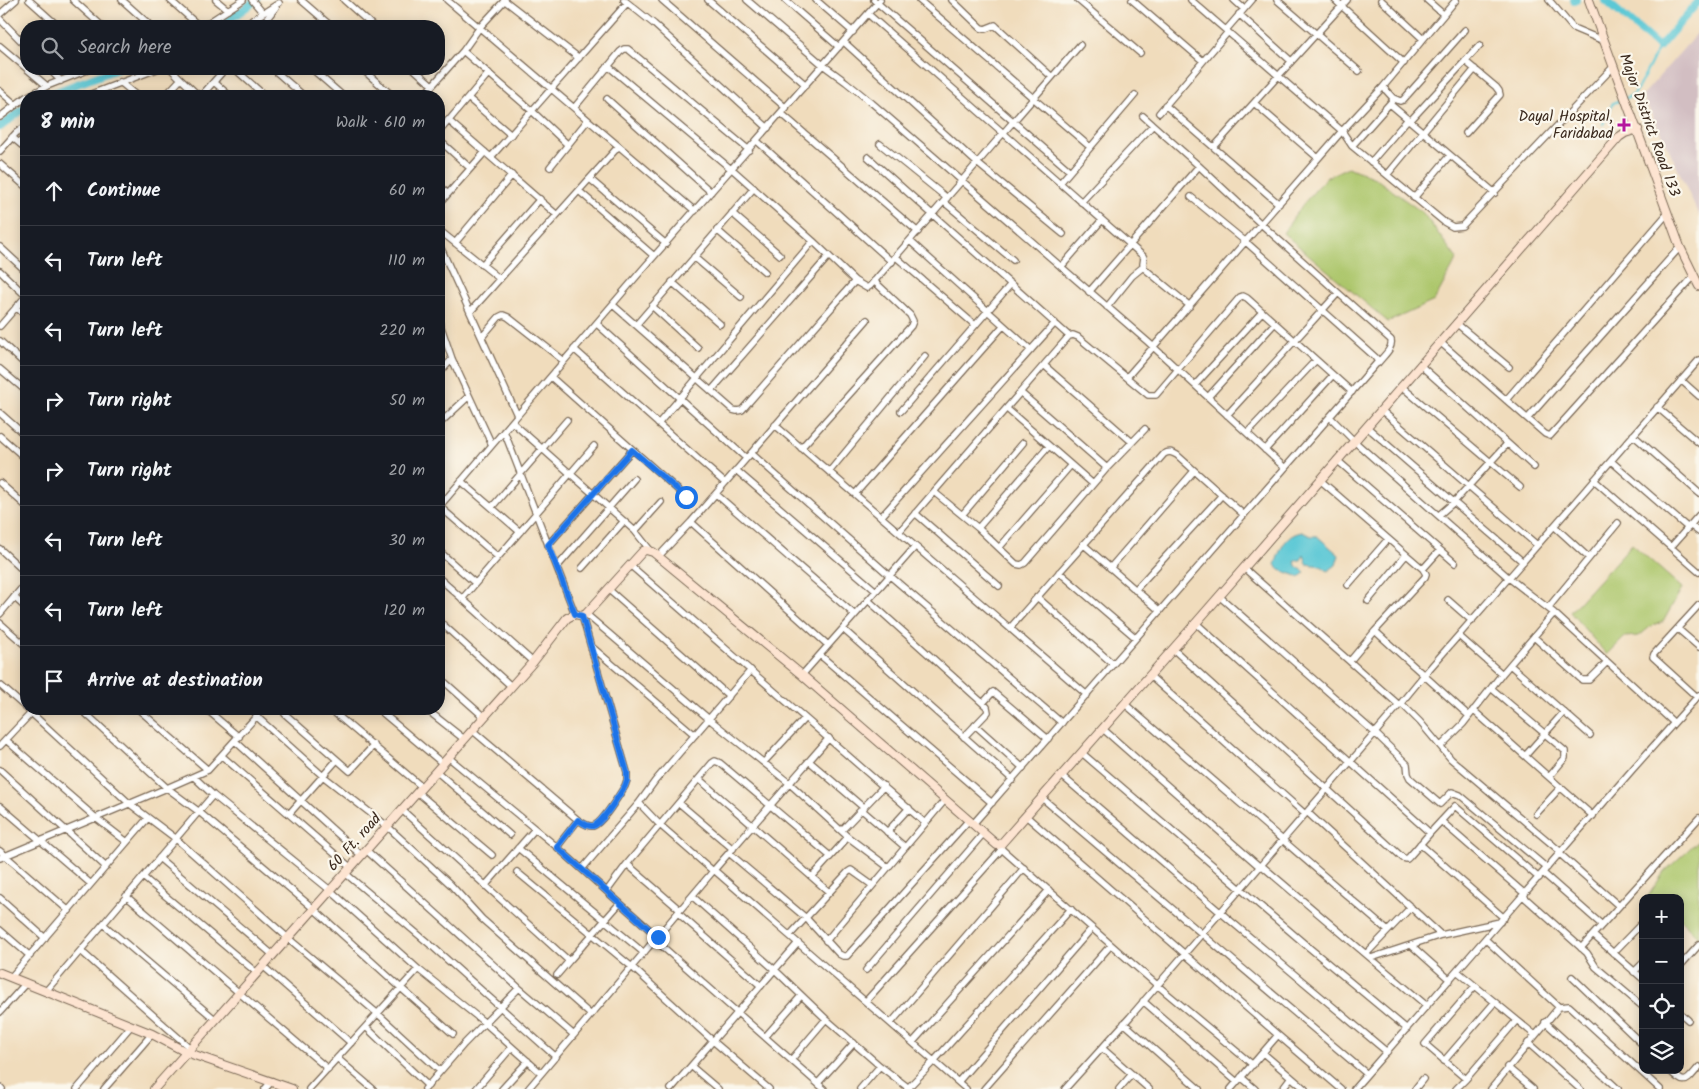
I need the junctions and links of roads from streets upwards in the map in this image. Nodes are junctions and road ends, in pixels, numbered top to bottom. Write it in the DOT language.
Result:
graph roads {
  1 [pos="16,0"];
  2 [pos="29,0"];
  3 [pos="73,0"];
  4 [pos="122,0"];
  5 [pos="170,0"];
  6 [pos="216,0"];
  7 [pos="243,0"];
  8 [pos="301,0"];
  9 [pos="344,0"];
  10 [pos="447,0"];
  11 [pos="504,0"];
  12 [pos="662,0"];
  13 [pos="708,0"];
  14 [pos="747,0"];
  15 [pos="785,0"];
  16 [pos="816,0"];
  17 [pos="919,0"];
  18 [pos="952,0"];
  19 [pos="1078,0"];
  20 [pos="1132,0"];
  21 [pos="1191,0"];
  22 [pos="1234,0"];
  23 [pos="1252,0"];
  24 [pos="1276,0"];
  25 [pos="1335,0"];
  26 [pos="1347,0"];
  27 [pos="1380,0"];
  28 [pos="1427,0"];
  29 [pos="1456,0"];
  30 [pos="1549,0"];
  31 [pos="1589,0"];
  32 [pos="252,1"];
  33 [pos="280,1"];
  34 [pos="626,1"];
  35 [pos="877,1"];
  36 [pos="1342,6"];
  37 [pos="1244,9"];
  38 [pos="228,10"];
  39 [pos="262,11"];
  40 [pos="0,14"];
  41 [pos="868,14"];
  42 [pos="1239,14"];
  43 [pos="1443,14"];
  44 [pos="0,19"];
  45 [pos="51,20"];
  46 [pos="95,20"];
  47 [pos="144,20"];
  48 [pos="192,20"];
  49 [pos="212,20"];
  50 [pos="251,20"];
  51 [pos="266,20"];
  52 [pos="324,20"];
  53 [pos="366,20"];
  54 [pos="480,27"];
  55 [pos="1465,30"];
  56 [pos="1227,31"];
  57 [pos="853,32"];
  58 [pos="1316,35"];
  59 [pos="1423,39"];
  60 [pos="20,40"];
  61 [pos="1604,41"];
  62 [pos="844,42"];
  63 [pos="1080,45"];
  64 [pos="1480,45"];
  65 [pos="0,46"];
  66 [pos="839,47"];
  67 [pos="463,51"];
  68 [pos="1140,53"];
  69 [pos="579,58"];
  70 [pos="1203,61"];
  71 [pos="1291,61"];
  72 [pos="1465,61"];
  73 [pos="20,62"];
  74 [pos="1404,64"];
  75 [pos="823,65"];
  76 [pos="608,66"];
  77 [pos="1614,66"];
  78 [pos="1475,69"];
  79 [pos="445,71"];
  80 [pos="1359,71"];
  81 [pos="489,73"];
  82 [pos="35,75"];
  83 [pos="54,75"];
  84 [pos="75,75"];
  85 [pos="139,75"];
  86 [pos="177,75"];
  87 [pos="220,75"];
  88 [pos="242,75"];
  89 [pos="280,75"];
  90 [pos="319,75"];
  91 [pos="369,75"];
  92 [pos="421,75"];
  93 [pos="441,75"];
  94 [pos="1278,76"];
  95 [pos="1052,77"];
  96 [pos="181,79"];
  97 [pos="60,81"];
  98 [pos="120,82"];
  99 [pos="214,82"];
  100 [pos="432,85"];
  101 [pos="806,85"];
  102 [pos="47,86"];
  103 [pos="1383,87"];
  104 [pos="552,89"];
  105 [pos="40,90"];
  106 [pos="102,90"];
  107 [pos="130,90"];
  108 [pos="171,90"];
  109 [pos="193,90"];
  110 [pos="206,90"];
  111 [pos="223,90"];
  112 [pos="258,90"];
  113 [pos="297,90"];
  114 [pos="336,90"];
  115 [pos="386,90"];
  116 [pos="428,90"];
  117 [pos="0,91"];
  118 [pos="1135,95"];
  119 [pos="468,98"];
  120 [pos="607,99"];
  121 [pos="1034,99"];
  122 [pos="1392,101"];
  123 [pos="20,102"];
  124 [pos="1254,103"];
  125 [pos="16,105"];
  126 [pos="1166,105"];
  127 [pos="574,108"];
  128 [pos="784,110"];
  129 [pos="532,111"];
  130 [pos="1159,113"];
  131 [pos="1142,116"];
  132 [pos="0,117"];
  133 [pos="448,120"];
  134 [pos="588,120"];
  135 [pos="1409,120"];
  136 [pos="1014,121"];
  137 [pos="445,124"];
  138 [pos="1153,125"];
  139 [pos="768,128"];
  140 [pos="1638,129"];
  141 [pos="20,131"];
  142 [pos="1342,131"];
  143 [pos="1423,132"];
  144 [pos="1003,134"];
  145 [pos="1466,134"];
  146 [pos="511,135"];
  147 [pos="12,137"];
  148 [pos="757,141"];
  149 [pos="20,143"];
  150 [pos="880,144"];
  151 [pos="445,145"];
  152 [pos="568,145"];
  153 [pos="1352,146"];
  154 [pos="618,147"];
  155 [pos="1090,147"];
  156 [pos="1214,147"];
  157 [pos="749,150"];
  158 [pos="0,151"];
  159 [pos="484,152"];
  160 [pos="1450,154"];
  161 [pos="491,157"];
  162 [pos="868,157"];
  163 [pos="1318,158"];
  164 [pos="1371,162"];
  165 [pos="977,163"];
  166 [pos="0,164"];
  167 [pos="1199,166"];
  168 [pos="550,167"];
  169 [pos="470,168"];
  170 [pos="732,169"];
  171 [pos="1070,171"];
  172 [pos="512,175"];
  173 [pos="1387,175"];
  174 [pos="590,178"];
  175 [pos="961,181"];
  176 [pos="20,182"];
  177 [pos="1060,183"];
  178 [pos="754,188"];
  179 [pos="445,191"];
  180 [pos="579,191"];
  181 [pos="711,192"];
  182 [pos="1495,193"];
  183 [pos="448,194"];
  184 [pos="445,197"];
  185 [pos="1191,197"];
  186 [pos="1414,198"];
  187 [pos="540,199"];
  188 [pos="946,200"];
  189 [pos="1081,202"];
  190 [pos="1279,204"];
  191 [pos="695,211"];
  192 [pos="732,213"];
  193 [pos="1668,213"];
  194 [pos="557,215"];
  195 [pos="933,215"];
  196 [pos="1102,220"];
  197 [pos="1261,224"];
  198 [pos="717,230"];
  199 [pos="918,232"];
  200 [pos="1063,234"];
  201 [pos="445,235"];
  202 [pos="814,241"];
  203 [pos="910,242"];
  204 [pos="1246,242"];
  205 [pos="455,243"];
  206 [pos="666,244"];
  207 [pos="1130,245"];
  208 [pos="0,247"];
  209 [pos="1680,247"];
  210 [pos="780,255"];
  211 [pos="654,256"];
  212 [pos="829,256"];
  213 [pos="445,257"];
  214 [pos="694,257"];
  215 [pos="894,259"];
  216 [pos="1013,260"];
  217 [pos="20,265"];
  218 [pos="482,265"];
  219 [pos="1061,267"];
  220 [pos="1143,267"];
  221 [pos="0,271"];
  222 [pos="764,272"];
  223 [pos="1694,276"];
  224 [pos="500,279"];
  225 [pos="855,281"];
  226 [pos="874,281"];
  227 [pos="672,282"];
  228 [pos="1011,284"];
  229 [pos="1699,286"];
  230 [pos="20,290"];
  231 [pos="1089,292"];
  232 [pos="1338,292"];
  233 [pos="741,297"];
  234 [pos="20,303"];
  235 [pos="613,305"];
  236 [pos="652,306"];
  237 [pos="1190,306"];
  238 [pos="16,307"];
  239 [pos="1107,307"];
  240 [pos="988,310"];
  241 [pos="1322,310"];
  242 [pos="20,311"];
  243 [pos="470,312"];
  244 [pos="1262,312"];
  245 [pos="867,320"];
  246 [pos="1055,323"];
  247 [pos="1275,323"];
  248 [pos="1456,323"];
  249 [pos="597,324"];
  250 [pos="720,324"];
  251 [pos="636,325"];
  252 [pos="975,325"];
  253 [pos="0,326"];
  254 [pos="1003,326"];
  255 [pos="1069,336"];
  256 [pos="482,337"];
  257 [pos="445,339"];
  258 [pos="0,341"];
  259 [pos="1295,341"];
  260 [pos="1440,342"];
  261 [pos="698,348"];
  262 [pos="1154,348"];
  263 [pos="574,349"];
  264 [pos="1031,350"];
  265 [pos="925,356"];
  266 [pos="20,359"];
  267 [pos="452,359"];
  268 [pos="1316,360"];
  269 [pos="1699,360"];
  270 [pos="564,361"];
  271 [pos="1376,364"];
  272 [pos="1420,365"];
  273 [pos="1045,366"];
  274 [pos="445,367"];
  275 [pos="1509,367"];
  276 [pos="0,369"];
  277 [pos="1177,369"];
  278 [pos="1333,375"];
  279 [pos="551,377"];
  280 [pos="1127,377"];
  281 [pos="697,378"];
  282 [pos="1681,380"];
  283 [pos="1195,385"];
  284 [pos="20,386"];
  285 [pos="1401,386"];
  286 [pos="711,391"];
  287 [pos="1352,392"];
  288 [pos="1021,393"];
  289 [pos="469,396"];
  290 [pos="1699,396"];
  291 [pos="680,397"];
  292 [pos="1208,397"];
  293 [pos="1506,400"];
  294 [pos="1657,408"];
  295 [pos="1007,409"];
  296 [pos="1381,410"];
  297 [pos="901,411"];
  298 [pos="0,413"];
  299 [pos="517,415"];
  300 [pos="1227,415"];
  301 [pos="1330,417"];
  302 [pos="445,418"];
  303 [pos="1528,418"];
  304 [pos="567,420"];
  305 [pos="512,422"];
  306 [pos="658,424"];
  307 [pos="775,425"];
  308 [pos="1367,427"];
  309 [pos="1145,430"];
  310 [pos="20,431"];
  311 [pos="504,431"];
  312 [pos="1247,434"];
  313 [pos="1633,435"];
  314 [pos="0,436"];
  315 [pos="1354,441"];
  316 [pos="1132,442"];
  317 [pos="1023,443"];
  318 [pos="1507,444"];
  319 [pos="1699,444"];
  320 [pos="492,445"];
  321 [pos="594,446"];
  322 [pos="1049,446"];
  323 [pos="802,448"];
  324 [pos="543,449"];
  325 [pos="632,450"];
  326 [pos="1265,450"];
  327 [pos="751,452"];
  328 [pos="20,454"];
  329 [pos="746,458"];
  330 [pos="1337,460"];
  331 [pos="1611,461"];
  332 [pos="1490,462"];
  333 [pos="1071,465"];
  334 [pos="1534,467"];
  335 [pos="1106,468"];
  336 [pos="1285,468"];
  337 [pos="736,470"];
  338 [pos="1194,471"];
  339 [pos="829,472"];
  340 [pos="521,474"];
  341 [pos="570,474"];
  342 [pos="634,479"];
  343 [pos="461,480"];
  344 [pos="1320,480"];
  345 [pos="1594,480"];
  346 [pos="0,483"];
  347 [pos="724,483"];
  348 [pos="1093,484"];
  349 [pos="1469,486"];
  350 [pos="1520,487"];
  351 [pos="934,492"];
  352 [pos="593,494"];
  353 [pos="716,494"];
  354 [pos="855,494"];
  355 [pos="1699,494"];
  356 [pos="1222,495"];
  357 [pos="686,497"];
  358 [pos="445,499"];
  359 [pos="20,501"];
  360 [pos="661,502"];
  361 [pos="1454,502"];
  362 [pos="492,507"];
  363 [pos="609,508"];
  364 [pos="445,511"];
  365 [pos="916,513"];
  366 [pos="536,514"];
  367 [pos="962,515"];
  368 [pos="1244,515"];
  369 [pos="1438,515"];
  370 [pos="1699,515"];
  371 [pos="881,517"];
  372 [pos="624,521"];
  373 [pos="691,522"];
  374 [pos="1618,523"];
  375 [pos="1554,526"];
  376 [pos="1689,526"];
  377 [pos="978,528"];
  378 [pos="635,531"];
  379 [pos="520,532"];
  380 [pos="899,532"];
  381 [pos="1699,532"];
  382 [pos="1388,539"];
  383 [pos="1083,544"];
  384 [pos="548,545"];
  385 [pos="1537,545"];
  386 [pos="915,547"];
  387 [pos="1671,547"];
  388 [pos="999,548"];
  389 [pos="0,550"];
  390 [pos="650,550"];
  391 [pos="1440,550"];
  392 [pos="1406,555"];
  393 [pos="445,556"];
  394 [pos="498,557"];
  395 [pos="658,557"];
  396 [pos="1589,558"];
  397 [pos="1522,562"];
  398 [pos="1456,563"];
  399 [pos="630,565"];
  400 [pos="20,567"];
  401 [pos="557,567"];
  402 [pos="582,568"];
  403 [pos="1110,568"];
  404 [pos="1244,568"];
  405 [pos="1423,569"];
  406 [pos="1059,572"];
  407 [pos="1699,572"];
  408 [pos="889,575"];
  409 [pos="1509,578"];
  410 [pos="445,583"];
  411 [pos="475,583"];
  412 [pos="1348,585"];
  413 [pos="999,586"];
  414 [pos="608,589"];
  415 [pos="20,590"];
  416 [pos="1136,590"];
  417 [pos="876,591"];
  418 [pos="1219,596"];
  419 [pos="14,597"];
  420 [pos="1037,597"];
  421 [pos="462,598"];
  422 [pos="868,600"];
  423 [pos="1448,600"];
  424 [pos="1368,601"];
  425 [pos="20,602"];
  426 [pos="1699,605"];
  427 [pos="1548,608"];
  428 [pos="1160,611"];
  429 [pos="1554,613"];
  430 [pos="0,614"];
  431 [pos="581,614"];
  432 [pos="855,615"];
  433 [pos="1472,621"];
  434 [pos="0,623"];
  435 [pos="1196,623"];
  436 [pos="445,626"];
  437 [pos="1010,628"];
  438 [pos="1678,628"];
  439 [pos="843,629"];
  440 [pos="1375,631"];
  441 [pos="1459,636"];
  442 [pos="1534,637"];
  443 [pos="1136,638"];
  444 [pos="20,641"];
  445 [pos="828,645"];
  446 [pos="591,647"];
  447 [pos="1699,647"];
  448 [pos="1173,650"];
  449 [pos="820,655"];
  450 [pos="1350,661"];
  451 [pos="533,662"];
  452 [pos="1607,662"];
  453 [pos="1114,664"];
  454 [pos="1510,665"];
  455 [pos="751,670"];
  456 [pos="1502,674"];
  457 [pos="1424,675"];
  458 [pos="802,676"];
  459 [pos="1150,676"];
  460 [pos="445,682"];
  461 [pos="0,685"];
  462 [pos="511,686"];
  463 [pos="1491,688"];
  464 [pos="1087,694"];
  465 [pos="729,696"];
  466 [pos="1698,696"];
  467 [pos="20,702"];
  468 [pos="983,703"];
  469 [pos="1126,704"];
  470 [pos="1400,704"];
  471 [pos="1564,712"];
  472 [pos="1470,713"];
  473 [pos="26,715"];
  474 [pos="35,715"];
  475 [pos="87,715"];
  476 [pos="145,715"];
  477 [pos="212,715"];
  478 [pos="286,715"];
  479 [pos="337,715"];
  480 [pos="385,715"];
  481 [pos="434,715"];
  482 [pos="256,716"];
  483 [pos="484,717"];
  484 [pos="805,718"];
  485 [pos="709,719"];
  486 [pos="1674,722"];
  487 [pos="1062,723"];
  488 [pos="975,725"];
  489 [pos="1103,729"];
  490 [pos="472,730"];
  491 [pos="1375,733"];
  492 [pos="1544,734"];
  493 [pos="695,735"];
  494 [pos="1590,735"];
  495 [pos="964,737"];
  496 [pos="829,738"];
  497 [pos="237,739"];
  498 [pos="464,739"];
  499 [pos="1048,739"];
  500 [pos="6,740"];
  501 [pos="374,745"];
  502 [pos="0,746"];
  503 [pos="1441,746"];
  504 [pos="1082,753"];
  505 [pos="222,756"];
  506 [pos="1525,756"];
  507 [pos="448,757"];
  508 [pos="337,760"];
  509 [pos="809,761"];
  510 [pos="1351,761"];
  511 [pos="764,762"];
  512 [pos="442,763"];
  513 [pos="1023,768"];
  514 [pos="0,770"];
  515 [pos="208,770"];
  516 [pos="436,771"];
  517 [pos="324,776"];
  518 [pos="1062,776"];
  519 [pos="194,777"];
  520 [pos="1549,777"];
  521 [pos="699,779"];
  522 [pos="1013,780"];
  523 [pos="789,783"];
  524 [pos="884,786"];
  525 [pos="168,788"];
  526 [pos="1560,788"];
  527 [pos="420,789"];
  528 [pos="1326,790"];
  529 [pos="213,795"];
  530 [pos="1042,798"];
  531 [pos="300,800"];
  532 [pos="945,800"];
  533 [pos="639,803"];
  534 [pos="679,803"];
  535 [pos="992,803"];
  536 [pos="130,804"];
  537 [pos="1440,804"];
  538 [pos="0,806"];
  539 [pos="770,806"];
  540 [pos="909,808"];
  541 [pos="863,809"];
  542 [pos="402,810"];
  543 [pos="198,811"];
  544 [pos="1448,812"];
  545 [pos="1306,813"];
  546 [pos="288,814"];
  547 [pos="1536,814"];
  548 [pos="1026,816"];
  549 [pos="1593,816"];
  550 [pos="96,818"];
  551 [pos="1699,818"];
  552 [pos="147,819"];
  553 [pos="578,820"];
  554 [pos="1440,821"];
  555 [pos="971,822"];
  556 [pos="926,823"];
  557 [pos="660,825"];
  558 [pos="753,825"];
  559 [pos="387,826"];
  560 [pos="535,829"];
  561 [pos="842,830"];
  562 [pos="65,831"];
  563 [pos="888,832"];
  564 [pos="1430,833"];
  565 [pos="984,834"];
  566 [pos="510,835"];
  567 [pos="848,837"];
  568 [pos="175,838"];
  569 [pos="1283,840"];
  570 [pos="40,842"];
  571 [pos="127,842"];
  572 [pos="1420,844"];
  573 [pos="557,847"];
  574 [pos="905,847"];
  575 [pos="999,847"];
  576 [pos="518,848"];
  577 [pos="0,851"];
  578 [pos="731,851"];
  579 [pos="364,852"];
  580 [pos="1560,853"];
  581 [pos="492,855"];
  582 [pos="830,856"];
  583 [pos="3,857"];
  584 [pos="159,858"];
  585 [pos="627,864"];
  586 [pos="1260,866"];
  587 [pos="106,867"];
  588 [pos="888,867"];
  589 [pos="1024,868"];
  590 [pos="1548,868"];
  591 [pos="582,869"];
  592 [pos="348,870"];
  593 [pos="714,871"];
  594 [pos="518,872"];
  595 [pos="1541,876"];
  596 [pos="143,877"];
  597 [pos="812,878"];
  598 [pos="91,884"];
  599 [pos="872,885"];
  600 [pos="485,886"];
  601 [pos="1240,889"];
  602 [pos="330,890"];
  603 [pos="1049,890"];
  604 [pos="607,891"];
  605 [pos="829,892"];
  606 [pos="1524,895"];
  607 [pos="126,896"];
  608 [pos="692,896"];
  609 [pos="0,898"];
  610 [pos="620,904"];
  611 [pos="1619,906"];
  612 [pos="1411,907"];
  613 [pos="314,909"];
  614 [pos="1071,909"];
  615 [pos="69,911"];
  616 [pos="679,912"];
  617 [pos="1220,912"];
  618 [pos="806,918"];
  619 [pos="1502,920"];
  620 [pos="605,921"];
  621 [pos="103,924"];
  622 [pos="1602,925"];
  623 [pos="1639,926"];
  624 [pos="1092,928"];
  625 [pos="0,930"];
  626 [pos="1388,931"];
  627 [pos="593,934"];
  628 [pos="1201,934"];
  629 [pos="790,935"];
  630 [pos="1441,935"];
  631 [pos="1593,935"];
  632 [pos="45,938"];
  633 [pos="288,938"];
  634 [pos="656,938"];
  635 [pos="1485,939"];
  636 [pos="826,941"];
  637 [pos="798,943"];
  638 [pos="1112,944"];
  639 [pos="1411,945"];
  640 [pos="1699,945"];
  641 [pos="1582,948"];
  642 [pos="81,951"];
  643 [pos="644,953"];
  644 [pos="1613,953"];
  645 [pos="273,954"];
  646 [pos="1184,954"];
  647 [pos="30,956"];
  648 [pos="1369,956"];
  649 [pos="569,961"];
  650 [pos="1684,962"];
  651 [pos="263,966"];
  652 [pos="632,966"];
  653 [pos="1639,967"];
  654 [pos="418,969"];
  655 [pos="774,970"];
  656 [pos="866,970"];
  657 [pos="1457,971"];
  658 [pos="1634,972"];
  659 [pos="0,973"];
  660 [pos="256,973"];
  661 [pos="557,975"];
  662 [pos="1639,976"];
  663 [pos="11,977"];
  664 [pos="1572,977"];
  665 [pos="1450,980"];
  666 [pos="26,984"];
  667 [pos="1157,985"];
  668 [pos="761,986"];
  669 [pos="1475,986"];
  670 [pos="401,988"];
  671 [pos="519,988"];
  672 [pos="46,992"];
  673 [pos="240,993"];
  674 [pos="801,996"];
  675 [pos="866,1001"];
  676 [pos="1143,1001"];
  677 [pos="1494,1003"];
  678 [pos="1639,1004"];
  679 [pos="1427,1006"];
  680 [pos="500,1007"];
  681 [pos="1559,1007"];
  682 [pos="0,1012"];
  683 [pos="737,1013"];
  684 [pos="378,1014"];
  685 [pos="591,1015"];
  686 [pos="1684,1016"];
  687 [pos="216,1020"];
  688 [pos="826,1020"];
  689 [pos="1688,1020"];
  690 [pos="1516,1021"];
  691 [pos="1546,1022"];
  692 [pos="485,1023"];
  693 [pos="891,1023"];
  694 [pos="1124,1023"];
  695 [pos="131,1026"];
  696 [pos="366,1027"];
  697 [pos="1407,1029"];
  698 [pos="152,1034"];
  699 [pos="453,1034"];
  700 [pos="574,1035"];
  701 [pos="1278,1035"];
  702 [pos="1535,1035"];
  703 [pos="765,1037"];
  704 [pos="713,1041"];
  705 [pos="1639,1041"];
  706 [pos="351,1042"];
  707 [pos="913,1042"];
  708 [pos="854,1043"];
  709 [pos="1528,1043"];
  710 [pos="512,1047"];
  711 [pos="1102,1048"];
  712 [pos="188,1050"];
  713 [pos="1387,1052"];
  714 [pos="1263,1053"];
  715 [pos="556,1057"];
  716 [pos="337,1058"];
  717 [pos="791,1060"];
  718 [pos="528,1061"];
  719 [pos="934,1061"];
  720 [pos="1444,1061"];
  721 [pos="1252,1064"];
  722 [pos="691,1066"];
  723 [pos="880,1066"];
  724 [pos="1508,1067"];
  725 [pos="1699,1067"];
  726 [pos="328,1069"];
  727 [pos="440,1071"];
  728 [pos="542,1073"];
  729 [pos="1132,1074"];
  730 [pos="1367,1074"];
  731 [pos="1673,1074"];
  732 [pos="1291,1077"];
  733 [pos="1423,1079"];
  734 [pos="1466,1079"];
  735 [pos="1239,1080"];
  736 [pos="272,1081"];
  737 [pos="958,1082"];
  738 [pos="818,1084"];
  739 [pos="426,1087"];
  740 [pos="909,1088"];
  741 [pos="77,1089"];
  742 [pos="104,1089"];
  743 [pos="154,1089"];
  744 [pos="266,1089"];
  745 [pos="292,1089"];
  746 [pos="309,1089"];
  747 [pos="373,1089"];
  748 [pos="476,1089"];
  749 [pos="502,1089"];
  750 [pos="528,1089"];
  751 [pos="671,1089"];
  752 [pos="718,1089"];
  753 [pos="769,1089"];
  754 [pos="824,1089"];
  755 [pos="860,1089"];
  756 [pos="966,1089"];
  757 [pos="984,1089"];
  758 [pos="1065,1089"];
  759 [pos="1118,1089"];
  760 [pos="1149,1089"];
  761 [pos="1198,1089"];
  762 [pos="1231,1089"];
  763 [pos="1255,1089"];
  764 [pos="1282,1089"];
  765 [pos="1305,1089"];
  766 [pos="1342,1089"];
  767 [pos="1354,1089"];
  768 [pos="1415,1089"];
  769 [pos="1456,1089"];
  770 [pos="1491,1089"];
  771 [pos="1532,1089"];
  772 [pos="1580,1089"];
  773 [pos="1618,1089"];
  774 [pos="1660,1089"];
  1 -- 40 [label="street"];
  2 -- 45 [label="street"];
  3 -- 46 [label="street"];
  4 -- 47 [label="street"];
  5 -- 48 [label="street"];
  6 -- 38 [label="street"];
  7 -- 38 [label="street"];
  8 -- 52 [label="street"];
  9 -- 53 [label="street"];
  10 -- 54 [label="street"];
  11 -- 54 [label="street"];
  11 -- 69 [label="street"];
  12 -- 128 [label="street"];
  13 -- 101 [label="street"];
  14 -- 75 [label="street"];
  15 -- 66 [label="street"];
  16 -- 57 [label="street"];
  17 -- 121 [label="street"];
  18 -- 95 [label="street"];
  19 -- 68 [label="street"];
  20 -- 70 [label="street"];
  21 -- 56 [label="street"];
  22 -- 37 [label="street"];
  23 -- 37 [label="street"];
  24 -- 58 [label="street"];
  25 -- 36 [label="street"];
  26 -- 36 [label="street"];
  27 -- 59 [label="street"];
  28 -- 43 [label="street"];
  29 -- 43 [label="street"];
  30 -- 61 [label="street"];
  31 -- 61 [label="street, Major District Road 133"];
  32 -- 39 [label="street"];
  33 -- 39 [label="street"];
  33 -- 51 [label="street"];
  34 -- 69 [label="street"];
  34 -- 139 [label="street"];
  35 -- 41 [label="street"];
  35 -- 136 [label="street"];
  36 -- 58 [label="street"];
  36 -- 74 [label="street"];
  37 -- 42 [label="street"];
  38 -- 49 [label="street"];
  39 -- 50 [label="street"];
  41 -- 57 [label="street"];
  41 -- 144 [label="street"];
  42 -- 56 [label="street"];
  42 -- 71 [label="street"];
  43 -- 59 [label="street"];
  44 -- 60 [label="street"];
  54 -- 67 [label="street"];
  54 -- 104 [label="street"];
  55 -- 122 [label="street"];
  56 -- 70 [label="street"];
  56 -- 94 [label="street"];
  57 -- 62 [label="street"];
  58 -- 71 [label="street"];
  58 -- 80 [label="street"];
  59 -- 74 [label="street"];
  61 -- 77 [label="street, Major District Road 133"];
  62 -- 66 [label="street"];
  62 -- 165 [label="street"];
  63 -- 95 [label="street"];
  64 -- 72 [label="street"];
  65 -- 73 [label="street"];
  66 -- 75 [label="street"];
  67 -- 79 [label="street"];
  67 -- 81 [label="street"];
  69 -- 104 [label="street"];
  70 -- 126 [label="street"];
  71 -- 94 [label="street"];
  72 -- 78 [label="street"];
  72 -- 135 [label="street"];
  74 -- 103 [label="street"];
  75 -- 101 [label="street"];
  75 -- 175 [label="street"];
  76 -- 127 [label="street"];
  76 -- 157 [label="street"];
  76 -- 170 [label="street"];
  77 -- 140 [label="street, Major District Road 133"];
  77 -- 182 [label="street"];
  78 -- 143 [label="street"];
  78 -- 145 [label="street"];
  81 -- 119 [label="street"];
  81 -- 129 [label="street"];
  82 -- 102 [label="street"];
  83 -- 97 [label="street"];
  84 -- 97 [label="street"];
  85 -- 98 [label="street"];
  86 -- 96 [label="street"];
  87 -- 99 [label="street"];
  88 -- 112 [label="street"];
  89 -- 113 [label="street"];
  90 -- 114 [label="street"];
  91 -- 115 [label="street"];
  92 -- 100 [label="street"];
  93 -- 100 [label="street"];
  94 -- 124 [label="street"];
  94 -- 142 [label="street"];
  95 -- 121 [label="street"];
  96 -- 108 [label="street"];
  96 -- 109 [label="street"];
  97 -- 102 [label="street"];
  98 -- 106 [label="street"];
  98 -- 107 [label="street"];
  99 -- 110 [label="street"];
  99 -- 111 [label="street"];
  100 -- 116 [label="street"];
  101 -- 128 [label="street"];
  102 -- 105 [label="street"];
  103 -- 122 [label="street"];
  103 -- 142 [label="street"];
  104 -- 127 [label="street"];
  104 -- 129 [label="street"];
  117 -- 125 [label="street"];
  118 -- 155 [label="street"];
  119 -- 133 [label="street"];
  119 -- 146 [label="street"];
  120 -- 181 [label="street"];
  121 -- 136 [label="street"];
  121 -- 155 [label="street"];
  122 -- 135 [label="street"];
  122 -- 153 [label="street"];
  123 -- 125 [label="street"];
  124 -- 156 [label="street"];
  124 -- 163 [label="street"];
  125 -- 132 [label="street"];
  126 -- 130 [label="street"];
  126 -- 156 [label="street"];
  127 -- 134 [label="street"];
  128 -- 139 [label="street"];
  128 -- 199 [label="street"];
  129 -- 146 [label="street"];
  129 -- 152 [label="street"];
  131 -- 138 [label="street"];
  133 -- 137 [label="street"];
  133 -- 159 [label="street"];
  134 -- 152 [label="street"];
  134 -- 154 [label="street"];
  135 -- 143 [label="street"];
  135 -- 164 [label="street"];
  136 -- 144 [label="street"];
  136 -- 171 [label="street"];
  138 -- 167 [label="street"];
  138 -- 189 [label="street"];
  139 -- 148 [label="street"];
  140 -- 193 [label="street, Major District Road 133"];
  140 -- 248 [label="street"];
  141 -- 147 [label="street"];
  142 -- 153 [label="street"];
  142 -- 163 [label="street"];
  143 -- 160 [label="street"];
  143 -- 173 [label="street"];
  144 -- 165 [label="street"];
  144 -- 177 [label="street"];
  146 -- 161 [label="street"];
  147 -- 149 [label="street"];
  147 -- 158 [label="street"];
  148 -- 157 [label="street"];
  148 -- 215 [label="street"];
  150 -- 188 [label="street"];
  151 -- 169 [label="street"];
  152 -- 168 [label="street"];
  153 -- 164 [label="street"];
  154 -- 174 [label="street"];
  154 -- 191 [label="street"];
  155 -- 171 [label="street"];
  156 -- 190 [label="street"];
  157 -- 170 [label="street"];
  159 -- 161 [label="street"];
  159 -- 169 [label="street"];
  160 -- 182 [label="street"];
  160 -- 186 [label="street"];
  161 -- 172 [label="street"];
  162 -- 195 [label="street"];
  163 -- 190 [label="street"];
  164 -- 173 [label="street"];
  165 -- 175 [label="street"];
  165 -- 200 [label="street"];
  166 -- 176 [label="street"];
  167 -- 197 [label="street"];
  167 -- 207 [label="street"];
  169 -- 183 [label="street"];
  170 -- 178 [label="street"];
  170 -- 181 [label="street"];
  171 -- 177 [label="street"];
  172 -- 187 [label="street"];
  172 -- 205 [label="street"];
  173 -- 186 [label="street"];
  174 -- 180 [label="street"];
  174 -- 206 [label="street"];
  175 -- 188 [label="street"];
  175 -- 219 [label="street"];
  177 -- 189 [label="street"];
  178 -- 192 [label="street"];
  178 -- 202 [label="street"];
  179 -- 183 [label="street"];
  180 -- 194 [label="street"];
  180 -- 211 [label="street"];
  181 -- 191 [label="street"];
  182 -- 186 [label="street"];
  183 -- 184 [label="street"];
  185 -- 204 [label="street"];
  187 -- 194 [label="street"];
  187 -- 218 [label="street"];
  188 -- 195 [label="street"];
  188 -- 216 [label="street"];
  189 -- 196 [label="street"];
  190 -- 197 [label="street"];
  191 -- 206 [label="street"];
  192 -- 198 [label="street"];
  192 -- 210 [label="street"];
  193 -- 209 [label="street, Major District Road 133"];
  193 -- 293 [label="street"];
  194 -- 224 [label="street"];
  195 -- 199 [label="street"];
  195 -- 228 [label="street"];
  196 -- 207 [label="street"];
  196 -- 219 [label="street"];
  197 -- 204 [label="street"];
  197 -- 232 [label="street"];
  198 -- 214 [label="street"];
  198 -- 222 [label="street"];
  199 -- 203 [label="street"];
  201 -- 205 [label="street"];
  202 -- 212 [label="street"];
  202 -- 281 [label="street"];
  203 -- 215 [label="street"];
  203 -- 240 [label="street"];
  204 -- 237 [label="street"];
  204 -- 241 [label="street"];
  205 -- 218 [label="street"];
  206 -- 211 [label="street"];
  207 -- 220 [label="street"];
  207 -- 231 [label="street"];
  208 -- 217 [label="street"];
  209 -- 223 [label="street, Major District Road 133"];
  209 -- 303 [label="street"];
  211 -- 235 [label="street"];
  212 -- 225 [label="street"];
  212 -- 286 [label="street"];
  213 -- 243 [label="street"];
  214 -- 227 [label="street"];
  214 -- 233 [label="street"];
  215 -- 226 [label="street"];
  215 -- 252 [label="street"];
  218 -- 224 [label="street"];
  219 -- 231 [label="street"];
  220 -- 237 [label="street"];
  220 -- 239 [label="street"];
  221 -- 230 [label="street"];
  223 -- 229 [label="street, Major District Road 133"];
  223 -- 303 [label="street"];
  224 -- 243 [label="street"];
  225 -- 226 [label="street"];
  225 -- 286 [label="street"];
  226 -- 323 [label="street"];
  227 -- 236 [label="street"];
  227 -- 250 [label="street"];
  228 -- 240 [label="street"];
  228 -- 246 [label="street"];
  231 -- 239 [label="street"];
  232 -- 241 [label="street"];
  232 -- 271 [label="street"];
  234 -- 238 [label="street"];
  235 -- 249 [label="street"];
  235 -- 251 [label="street"];
  236 -- 251 [label="street"];
  236 -- 261 [label="street"];
  237 -- 262 [label="street"];
  238 -- 242 [label="street"];
  238 -- 253 [label="street"];
  239 -- 262 [label="street"];
  240 -- 252 [label="street"];
  240 -- 254 [label="street"];
  241 -- 259 [label="street"];
  241 -- 271 [label="street"];
  243 -- 256 [label="street"];
  244 -- 247 [label="street"];
  244 -- 277 [label="street"];
  244 -- 283 [label="street"];
  245 -- 307 [label="street"];
  246 -- 255 [label="street"];
  246 -- 264 [label="street"];
  247 -- 259 [label="street"];
  247 -- 292 [label="street"];
  248 -- 260 [label="street"];
  248 -- 275 [label="street"];
  249 -- 263 [label="street"];
  249 -- 291 [label="street"];
  251 -- 281 [label="street"];
  252 -- 297 [label="street"];
  254 -- 264 [label="street"];
  254 -- 354 [label="street"];
  255 -- 273 [label="street"];
  255 -- 280 [label="street"];
  256 -- 270 [label="street"];
  256 -- 299 [label="street"];
  257 -- 267 [label="street"];
  258 -- 266 [label="street"];
  259 -- 268 [label="street"];
  259 -- 300 [label="street"];
  260 -- 272 [label="street"];
  260 -- 293 [label="street"];
  262 -- 277 [label="street"];
  262 -- 280 [label="street"];
  263 -- 270 [label="street"];
  263 -- 306 [label="street"];
  264 -- 371 [label="street"];
  265 -- 339 [label="street"];
  267 -- 274 [label="street"];
  267 -- 289 [label="street"];
  268 -- 278 [label="street"];
  268 -- 312 [label="street"];
  269 -- 282 [label="street"];
  270 -- 279 [label="street"];
  271 -- 287 [label="street"];
  272 -- 285 [label="street"];
  272 -- 318 [label="street"];
  273 -- 288 [label="street"];
  273 -- 316 [label="street"];
  276 -- 284 [label="street"];
  277 -- 280 [label="street"];
  277 -- 283 [label="street"];
  278 -- 287 [label="street"];
  278 -- 326 [label="street"];
  279 -- 299 [label="street"];
  279 -- 325 [label="street"];
  281 -- 286 [label="street"];
  281 -- 291 [label="street"];
  282 -- 290 [label="street"];
  282 -- 294 [label="street"];
  283 -- 292 [label="street"];
  285 -- 296 [label="street"];
  285 -- 332 [label="street"];
  287 -- 301 [label="street"];
  288 -- 295 [label="street"];
  288 -- 335 [label="street"];
  289 -- 302 [label="street"];
  289 -- 320 [label="street"];
  291 -- 306 [label="street"];
  291 -- 329 [label="street"];
  292 -- 300 [label="street"];
  293 -- 303 [label="street"];
  294 -- 313 [label="street"];
  294 -- 319 [label="street"];
  295 -- 322 [label="street"];
  295 -- 351 [label="street"];
  296 -- 308 [label="street"];
  296 -- 349 [label="street"];
  298 -- 310 [label="street"];
  299 -- 305 [label="street"];
  300 -- 312 [label="street"];
  301 -- 315 [label="street"];
  301 -- 336 [label="street"];
  304 -- 324 [label="street"];
  305 -- 311 [label="street"];
  305 -- 324 [label="street"];
  306 -- 347 [label="street"];
  307 -- 323 [label="street"];
  307 -- 327 [label="street"];
  308 -- 315 [label="street"];
  308 -- 361 [label="street"];
  309 -- 316 [label="street"];
  311 -- 320 [label="street"];
  311 -- 340 [label="street"];
  312 -- 326 [label="street"];
  313 -- 331 [label="street"];
  313 -- 355 [label="street"];
  314 -- 328 [label="street"];
  315 -- 330 [label="street"];
  315 -- 369 [label="street"];
  316 -- 335 [label="street"];
  317 -- 367 [label="street"];
  318 -- 332 [label="street"];
  318 -- 334 [label="street"];
  320 -- 343 [label="street"];
  321 -- 341 [label="street"];
  322 -- 333 [label="street"];
  322 -- 377 [label="street"];
  323 -- 339 [label="street"];
  324 -- 340 [label="street"];
  324 -- 341 [label="street"];
  325 -- 352 [label="street"];
  325 -- 357 [label="street"];
  326 -- 336 [label="street"];
  327 -- 329 [label="street"];
  327 -- 408 [label="street"];
  329 -- 337 [label="street"];
  330 -- 344 [label="street"];
  330 -- 391 [label="street"];
  331 -- 345 [label="street"];
  331 -- 376 [label="street"];
  332 -- 349 [label="street"];
  332 -- 350 [label="street"];
  333 -- 348 [label="street"];
  333 -- 388 [label="street"];
  335 -- 348 [label="street"];
  336 -- 368 [label="street"];
  337 -- 347 [label="street"];
  337 -- 417 [label="street"];
  338 -- 356 [label="street"];
  338 -- 383 [label="street"];
  338 -- 403 [label="street"];
  339 -- 354 [label="street"];
  340 -- 362 [label="street"];
  340 -- 366 [label="street"];
  341 -- 352 [label="street"];
  341 -- 366 [label="street"];
  342 -- 363 [label="street"];
  343 -- 358 [label="street"];
  343 -- 362 [label="street"];
  344 -- 382 [label="street"];
  344 -- 404 [label="street"];
  345 -- 375 [label="street"];
  345 -- 387 [label="street"];
  346 -- 359 [label="street"];
  347 -- 353 [label="street"];
  348 -- 388 [label="street"];
  349 -- 361 [label="street"];
  349 -- 385 [label="street"];
  351 -- 365 [label="street"];
  351 -- 367 [label="street"];
  352 -- 363 [label="street"];
  352 -- 384 [label="street"];
  353 -- 373 [label="street"];
  353 -- 432 [label="street"];
  354 -- 371 [label="street"];
  356 -- 368 [label="street"];
  356 -- 416 [label="street"];
  360 -- 378 [label="street"];
  361 -- 369 [label="street"];
  361 -- 397 [label="street"];
  362 -- 379 [label="street"];
  363 -- 372 [label="street"];
  363 -- 401 [label="street"];
  364 -- 394 [label="street"];
  365 -- 380 [label="street"];
  365 -- 413 [label="street"];
  366 -- 379 [label="street"];
  366 -- 384 [label="street"];
  367 -- 377 [label="street"];
  368 -- 428 [label="street"];
  369 -- 409 [label="street"];
  370 -- 376 [label="street"];
  371 -- 380 [label="street"];
  372 -- 378 [label="street"];
  372 -- 402 [label="street"];
  373 -- 395 [label="street"];
  373 -- 445 [label="street"];
  374 -- 396 [label="street"];
  375 -- 385 [label="street"];
  375 -- 396 [label="street"];
  376 -- 381 [label="street"];
  376 -- 387 [label="street"];
  377 -- 388 [label="street"];
  378 -- 390 [label="street"];
  379 -- 394 [label="street"];
  380 -- 386 [label="street"];
  382 -- 392 [label="street"];
  382 -- 412 [label="street"];
  383 -- 403 [label="street"];
  383 -- 406 [label="street"];
  384 -- 401 [label="street"];
  385 -- 397 [label="street"];
  386 -- 408 [label="street"];
  386 -- 437 [label="street"];
  387 -- 407 [label="street"];
  389 -- 400 [label="street"];
  390 -- 395 [label="street"];
  390 -- 399 [label="street, 60 Ft. road"];
  391 -- 398 [label="street"];
  391 -- 405 [label="street"];
  392 -- 405 [label="street"];
  392 -- 424 [label="street"];
  393 -- 411 [label="street"];
  394 -- 411 [label="street"];
  395 -- 458 [label="street"];
  396 -- 427 [label="street"];
  397 -- 409 [label="street"];
  399 -- 414 [label="street, 60 Ft. road"];
  399 -- 455 [label="street"];
  401 -- 431 [label="street"];
  403 -- 416 [label="street"];
  404 -- 418 [label="street"];
  404 -- 450 [label="street"];
  405 -- 440 [label="street"];
  406 -- 420 [label="street"];
  406 -- 443 [label="street"];
  408 -- 417 [label="street"];
  408 -- 487 [label="street"];
  409 -- 427 [label="street"];
  409 -- 433 [label="street"];
  410 -- 421 [label="street"];
  411 -- 421 [label="street"];
  414 -- 431 [label="street, 60 Ft. road"];
  414 -- 465 [label="street"];
  415 -- 419 [label="street"];
  416 -- 428 [label="street"];
  417 -- 422 [label="street"];
  418 -- 435 [label="street"];
  418 -- 491 [label="street"];
  419 -- 425 [label="street"];
  419 -- 430 [label="street"];
  420 -- 437 [label="street"];
  420 -- 453 [label="street"];
  421 -- 451 [label="street"];
  422 -- 432 [label="street"];
  422 -- 468 [label="street"];
  423 -- 433 [label="street"];
  426 -- 438 [label="street"];
  427 -- 429 [label="street"];
  428 -- 443 [label="street"];
  429 -- 442 [label="street"];
  429 -- 452 [label="street"];
  431 -- 446 [label="street"];
  431 -- 451 [label="street, 60 Ft. road"];
  431 -- 485 [label="street"];
  432 -- 439 [label="street"];
  433 -- 441 [label="street"];
  434 -- 444 [label="street"];
  435 -- 448 [label="street"];
  435 -- 510 [label="street"];
  436 -- 462 [label="street"];
  437 -- 464 [label="street"];
  438 -- 447 [label="street"];
  438 -- 466 [label="street"];
  439 -- 445 [label="street"];
  439 -- 495 [label="street"];
  440 -- 450 [label="street"];
  440 -- 457 [label="street"];
  441 -- 456 [label="street"];
  441 -- 457 [label="street"];
  442 -- 452 [label="street"];
  442 -- 454 [label="street"];
  443 -- 453 [label="street"];
  445 -- 449 [label="street"];
  446 -- 493 [label="street"];
  446 -- 553 [label="street"];
  448 -- 459 [label="street"];
  448 -- 528 [label="street"];
  449 -- 458 [label="street"];
  449 -- 535 [label="street"];
  450 -- 470 [label="street"];
  451 -- 462 [label="street, 60 Ft. road"];
  452 -- 486 [label="street"];
  453 -- 464 [label="street"];
  454 -- 456 [label="street"];
  454 -- 471 [label="street"];
  455 -- 465 [label="street"];
  455 -- 484 [label="street"];
  456 -- 463 [label="street"];
  457 -- 470 [label="street"];
  457 -- 472 [label="street"];
  458 -- 532 [label="street"];
  459 -- 469 [label="street"];
  459 -- 545 [label="street"];
  460 -- 483 [label="street"];
  461 -- 467 [label="street"];
  462 -- 483 [label="street, 60 Ft. road"];
  463 -- 472 [label="street"];
  463 -- 492 [label="street"];
  464 -- 487 [label="street"];
  465 -- 485 [label="street"];
  466 -- 486 [label="street"];
  468 -- 488 [label="street"];
  468 -- 499 [label="street"];
  469 -- 489 [label="street"];
  469 -- 569 [label="street"];
  470 -- 491 [label="street"];
  470 -- 503 [label="street"];
  471 -- 492 [label="street"];
  471 -- 494 [label="street"];
  472 -- 503 [label="street"];
  472 -- 506 [label="street"];
  473 -- 500 [label="street"];
  474 -- 536 [label="street"];
  475 -- 525 [label="street"];
  476 -- 515 [label="street"];
  477 -- 497 [label="street"];
  478 -- 508 [label="street"];
  479 -- 501 [label="street"];
  480 -- 512 [label="street"];
  481 -- 498 [label="street"];
  482 -- 497 [label="street"];
  482 -- 517 [label="street"];
  483 -- 490 [label="street, 60 Ft. road"];
  484 -- 496 [label="street"];
  484 -- 511 [label="street"];
  485 -- 493 [label="street"];
  485 -- 511 [label="street"];
  486 -- 549 [label="street"];
  487 -- 499 [label="street"];
  488 -- 495 [label="street"];
  488 -- 513 [label="street"];
  489 -- 504 [label="street"];
  489 -- 586 [label="street"];
  490 -- 498 [label="street, 60 Ft. road"];
  490 -- 553 [label="street"];
  491 -- 510 [label="street"];
  491 -- 537 [label="street"];
  492 -- 506 [label="street"];
  492 -- 520 [label="street"];
  493 -- 533 [label="street"];
  495 -- 522 [label="street"];
  496 -- 509 [label="street"];
  496 -- 524 [label="street"];
  497 -- 505 [label="street"];
  497 -- 531 [label="street"];
  498 -- 507 [label="street, 60 Ft. road"];
  499 -- 513 [label="street"];
  500 -- 502 [label="street"];
  500 -- 550 [label="street"];
  501 -- 508 [label="street"];
  501 -- 527 [label="street"];
  503 -- 580 [label="street"];
  504 -- 518 [label="street"];
  504 -- 601 [label="street"];
  505 -- 515 [label="street"];
  505 -- 546 [label="street"];
  506 -- 520 [label="street"];
  507 -- 512 [label="street, 60 Ft. road"];
  507 -- 560 [label="street"];
  508 -- 517 [label="street"];
  509 -- 523 [label="street"];
  509 -- 541 [label="street"];
  510 -- 528 [label="street"];
  510 -- 564 [label="street"];
  511 -- 523 [label="street"];
  512 -- 516 [label="street, 60 Ft. road"];
  513 -- 522 [label="street"];
  514 -- 562 [label="street"];
  515 -- 519 [label="street"];
  516 -- 527 [label="street, 60 Ft. road"];
  516 -- 566 [label="street"];
  517 -- 531 [label="street"];
  517 -- 559 [label="street"];
  518 -- 530 [label="street"];
  518 -- 617 [label="street"];
  519 -- 525 [label="street"];
  519 -- 529 [label="street"];
  520 -- 526 [label="street"];
  521 -- 534 [label="street"];
  521 -- 539 [label="street"];
  521 -- 558 [label="street"];
  522 -- 535 [label="street"];
  523 -- 539 [label="street"];
  523 -- 561 [label="street"];
  524 -- 540 [label="street"];
  524 -- 541 [label="street"];
  525 -- 536 [label="street"];
  525 -- 543 [label="street"];
  526 -- 547 [label="street"];
  526 -- 549 [label="street"];
  527 -- 542 [label="street, 60 Ft. road"];
  527 -- 581 [label="street"];
  528 -- 545 [label="street"];
  528 -- 572 [label="street"];
  529 -- 543 [label="street"];
  529 -- 602 [label="street"];
  530 -- 548 [label="street"];
  530 -- 628 [label="street"];
  531 -- 546 [label="street"];
  531 -- 579 [label="street"];
  532 -- 555 [label="street"];
  532 -- 556 [label="street"];
  533 -- 557 [label="street"];
  533 -- 591 [label="street"];
  534 -- 557 [label="street"];
  534 -- 578 [label="street"];
  535 -- 555 [label="street"];
  536 -- 550 [label="street"];
  536 -- 552 [label="street"];
  537 -- 544 [label="street"];
  537 -- 590 [label="street"];
  538 -- 570 [label="street"];
  539 -- 558 [label="street"];
  539 -- 582 [label="street"];
  540 -- 556 [label="street"];
  540 -- 563 [label="street"];
  541 -- 561 [label="street"];
  541 -- 563 [label="street"];
  542 -- 559 [label="street, 60 Ft. road"];
  542 -- 600 [label="street"];
  543 -- 568 [label="street"];
  543 -- 613 [label="street"];
  544 -- 554 [label="street"];
  544 -- 595 [label="street"];
  545 -- 569 [label="street"];
  545 -- 612 [label="street"];
  546 -- 592 [label="street"];
  548 -- 575 [label="street"];
  548 -- 646 [label="street"];
  549 -- 580 [label="street"];
  550 -- 562 [label="street"];
  550 -- 571 [label="street"];
  551 -- 611 [label="street"];
  552 -- 568 [label="street"];
  552 -- 571 [label="street"];
  553 -- 573 [label="street"];
  554 -- 564 [label="street"];
  554 -- 606 [label="street"];
  555 -- 565 [label="street"];
  555 -- 636 [label="street"];
  556 -- 574 [label="street"];
  557 -- 585 [label="street"];
  557 -- 593 [label="street"];
  558 -- 578 [label="street"];
  558 -- 597 [label="street"];
  559 -- 579 [label="street, 60 Ft. road"];
  559 -- 685 [label="street"];
  560 -- 573 [label="street"];
  560 -- 576 [label="street"];
  561 -- 567 [label="street"];
  562 -- 570 [label="street"];
  562 -- 587 [label="street"];
  563 -- 574 [label="street"];
  564 -- 572 [label="street"];
  565 -- 575 [label="street"];
  565 -- 656 [label="street"];
  567 -- 582 [label="street"];
  567 -- 588 [label="street"];
  568 -- 584 [label="street"];
  568 -- 633 [label="street"];
  569 -- 586 [label="street"];
  569 -- 626 [label="street"];
  570 -- 583 [label="street"];
  570 -- 598 [label="street"];
  571 -- 587 [label="street"];
  572 -- 619 [label="street"];
  573 -- 591 [label="street"];
  574 -- 588 [label="street"];
  575 -- 589 [label="street"];
  575 -- 675 [label="street"];
  576 -- 600 [label="street"];
  576 -- 620 [label="street"];
  577 -- 583 [label="street"];
  578 -- 593 [label="street"];
  578 -- 618 [label="street"];
  579 -- 592 [label="street, 60 Ft. road"];
  579 -- 671 [label="street"];
  580 -- 590 [label="street"];
  580 -- 611 [label="street"];
  582 -- 597 [label="street"];
  583 -- 615 [label="street"];
  584 -- 596 [label="street"];
  584 -- 645 [label="street"];
  585 -- 604 [label="street"];
  585 -- 616 [label="street"];
  586 -- 601 [label="street"];
  586 -- 648 [label="street"];
  587 -- 598 [label="street"];
  588 -- 599 [label="street"];
  589 -- 603 [label="street"];
  589 -- 693 [label="street"];
  590 -- 595 [label="street"];
  591 -- 604 [label="street"];
  592 -- 602 [label="street, 60 Ft. road"];
  592 -- 680 [label="street"];
  593 -- 608 [label="street"];
  593 -- 629 [label="street"];
  594 -- 627 [label="street"];
  595 -- 606 [label="street"];
  595 -- 622 [label="street"];
  596 -- 607 [label="street"];
  596 -- 660 [label="street"];
  597 -- 605 [label="street"];
  598 -- 615 [label="street"];
  599 -- 605 [label="street"];
  599 -- 636 [label="street"];
  600 -- 649 [label="street"];
  601 -- 617 [label="street"];
  601 -- 697 [label="street"];
  602 -- 613 [label="street, 60 Ft. road"];
  602 -- 654 [label="street"];
  603 -- 614 [label="street"];
  603 -- 707 [label="street"];
  604 -- 610 [label="street"];
  605 -- 618 [label="street"];
  606 -- 619 [label="street"];
  606 -- 641 [label="street"];
  607 -- 621 [label="street"];
  607 -- 673 [label="street"];
  608 -- 616 [label="street"];
  608 -- 655 [label="street"];
  609 -- 632 [label="street"];
  610 -- 620 [label="street"];
  610 -- 634 [label="street"];
  611 -- 622 [label="street"];
  612 -- 626 [label="street"];
  612 -- 630 [label="street"];
  613 -- 633 [label="street, 60 Ft. road"];
  613 -- 670 [label="street"];
  614 -- 624 [label="street"];
  614 -- 719 [label="street"];
  615 -- 632 [label="street"];
  616 -- 634 [label="street"];
  616 -- 668 [label="street"];
  617 -- 628 [label="street"];
  617 -- 713 [label="street"];
  618 -- 629 [label="street"];
  618 -- 636 [label="street"];
  619 -- 630 [label="street"];
  619 -- 635 [label="street"];
  620 -- 627 [label="street"];
  620 -- 643 [label="street"];
  621 -- 642 [label="street"];
  621 -- 687 [label="street"];
  622 -- 631 [label="street"];
  623 -- 644 [label="street"];
  624 -- 638 [label="street"];
  624 -- 737 [label="street"];
  625 -- 647 [label="street"];
  626 -- 648 [label="street"];
  627 -- 649 [label="street"];
  627 -- 652 [label="street"];
  628 -- 646 [label="street"];
  628 -- 730 [label="street"];
  629 -- 637 [label="street"];
  630 -- 639 [label="street"];
  631 -- 641 [label="street"];
  631 -- 644 [label="street"];
  632 -- 647 [label="street"];
  633 -- 645 [label="street, 60 Ft. road"];
  633 -- 684 [label="street"];
  634 -- 643 [label="street"];
  634 -- 683 [label="street"];
  635 -- 657 [label="street"];
  635 -- 681 [label="street"];
  637 -- 655 [label="street"];
  637 -- 675 [label="street"];
  638 -- 667 [label="street"];
  638 -- 757 [label="street"];
  639 -- 648 [label="street"];
  639 -- 665 [label="street"];
  640 -- 650 [label="street"];
  641 -- 678 [label="street"];
  642 -- 672 [label="street"];
  642 -- 712 [label="street"];
  643 -- 652 [label="street"];
  644 -- 658 [label="street"];
  645 -- 651 [label="street, 60 Ft. road"];
  646 -- 667 [label="street"];
  646 -- 701 [label="street"];
  647 -- 663 [label="street"];
  648 -- 679 [label="street"];
  649 -- 661 [label="street"];
  651 -- 660 [label="street, 60 Ft. road"];
  651 -- 706 [label="street"];
  652 -- 685 [label="street"];
  652 -- 704 [label="street"];
  653 -- 658 [label="street"];
  654 -- 670 [label="street"];
  654 -- 692 [label="street"];
  655 -- 668 [label="street"];
  655 -- 674 [label="street"];
  657 -- 665 [label="street"];
  657 -- 669 [label="street"];
  658 -- 662 [label="street"];
  659 -- 663 [label="street"];
  660 -- 673 [label="street, 60 Ft. road"];
  663 -- 666 [label="street"];
  664 -- 705 [label="street"];
  665 -- 679 [label="street"];
  666 -- 672 [label="street"];
  666 -- 682 [label="street"];
  667 -- 676 [label="street"];
  667 -- 721 [label="street"];
  668 -- 683 [label="street"];
  669 -- 677 [label="street"];
  669 -- 720 [label="street"];
  670 -- 684 [label="street"];
  670 -- 699 [label="street"];
  671 -- 680 [label="street"];
  671 -- 700 [label="street"];
  672 -- 695 [label="street"];
  673 -- 687 [label="street, 60 Ft. road"];
  673 -- 726 [label="street"];
  674 -- 688 [label="street"];
  674 -- 703 [label="street"];
  675 -- 693 [label="street"];
  676 -- 694 [label="street"];
  676 -- 735 [label="street"];
  677 -- 690 [label="street"];
  677 -- 720 [label="street"];
  679 -- 697 [label="street"];
  680 -- 692 [label="street"];
  680 -- 715 [label="street"];
  681 -- 691 [label="street"];
  681 -- 774 [label="street"];
  683 -- 703 [label="street"];
  683 -- 704 [label="street"];
  684 -- 696 [label="street"];
  684 -- 727 [label="street"];
  685 -- 700 [label="street"];
  686 -- 689 [label="street"];
  687 -- 712 [label="street, 60 Ft. road"];
  688 -- 708 [label="street"];
  688 -- 717 [label="street"];
  690 -- 702 [label="street"];
  690 -- 734 [label="street"];
  691 -- 702 [label="street"];
  691 -- 773 [label="street"];
  692 -- 710 [label="street"];
  692 -- 727 [label="street"];
  693 -- 707 [label="street"];
  694 -- 711 [label="street"];
  694 -- 761 [label="street"];
  695 -- 698 [label="street"];
  695 -- 741 [label="street"];
  696 -- 706 [label="street"];
  696 -- 739 [label="street"];
  697 -- 713 [label="street"];
  698 -- 712 [label="street"];
  698 -- 742 [label="street"];
  700 -- 715 [label="street"];
  701 -- 714 [label="street"];
  701 -- 766 [label="street"];
  702 -- 709 [label="street"];
  703 -- 717 [label="street"];
  704 -- 722 [label="street"];
  704 -- 753 [label="street"];
  706 -- 716 [label="street"];
  707 -- 719 [label="street"];
  708 -- 723 [label="street"];
  708 -- 738 [label="street"];
  709 -- 724 [label="street"];
  709 -- 772 [label="street"];
  710 -- 718 [label="street"];
  710 -- 748 [label="street"];
  711 -- 729 [label="street"];
  711 -- 758 [label="street"];
  712 -- 736 [label="street"];
  712 -- 743 [label="street, 60 Ft. road"];
  713 -- 730 [label="street"];
  714 -- 721 [label="street"];
  714 -- 732 [label="street"];
  715 -- 728 [label="street"];
  716 -- 726 [label="street"];
  716 -- 747 [label="street"];
  717 -- 738 [label="street"];
  718 -- 728 [label="street"];
  718 -- 749 [label="street"];
  719 -- 737 [label="street"];
  719 -- 740 [label="street"];
  720 -- 734 [label="street"];
  721 -- 735 [label="street"];
  722 -- 751 [label="street"];
  722 -- 752 [label="street"];
  723 -- 740 [label="street"];
  723 -- 755 [label="street"];
  724 -- 770 [label="street"];
  724 -- 771 [label="street"];
  725 -- 731 [label="street"];
  726 -- 746 [label="street"];
  727 -- 739 [label="street"];
  728 -- 750 [label="street"];
  729 -- 759 [label="street"];
  729 -- 760 [label="street"];
  730 -- 767 [label="street"];
  732 -- 764 [label="street"];
  732 -- 765 [label="street"];
  733 -- 768 [label="street"];
  734 -- 769 [label="street"];
  735 -- 762 [label="street"];
  735 -- 763 [label="street"];
  736 -- 744 [label="street"];
  736 -- 745 [label="street"];
  737 -- 756 [label="street"];
  738 -- 754 [label="street"];
}
